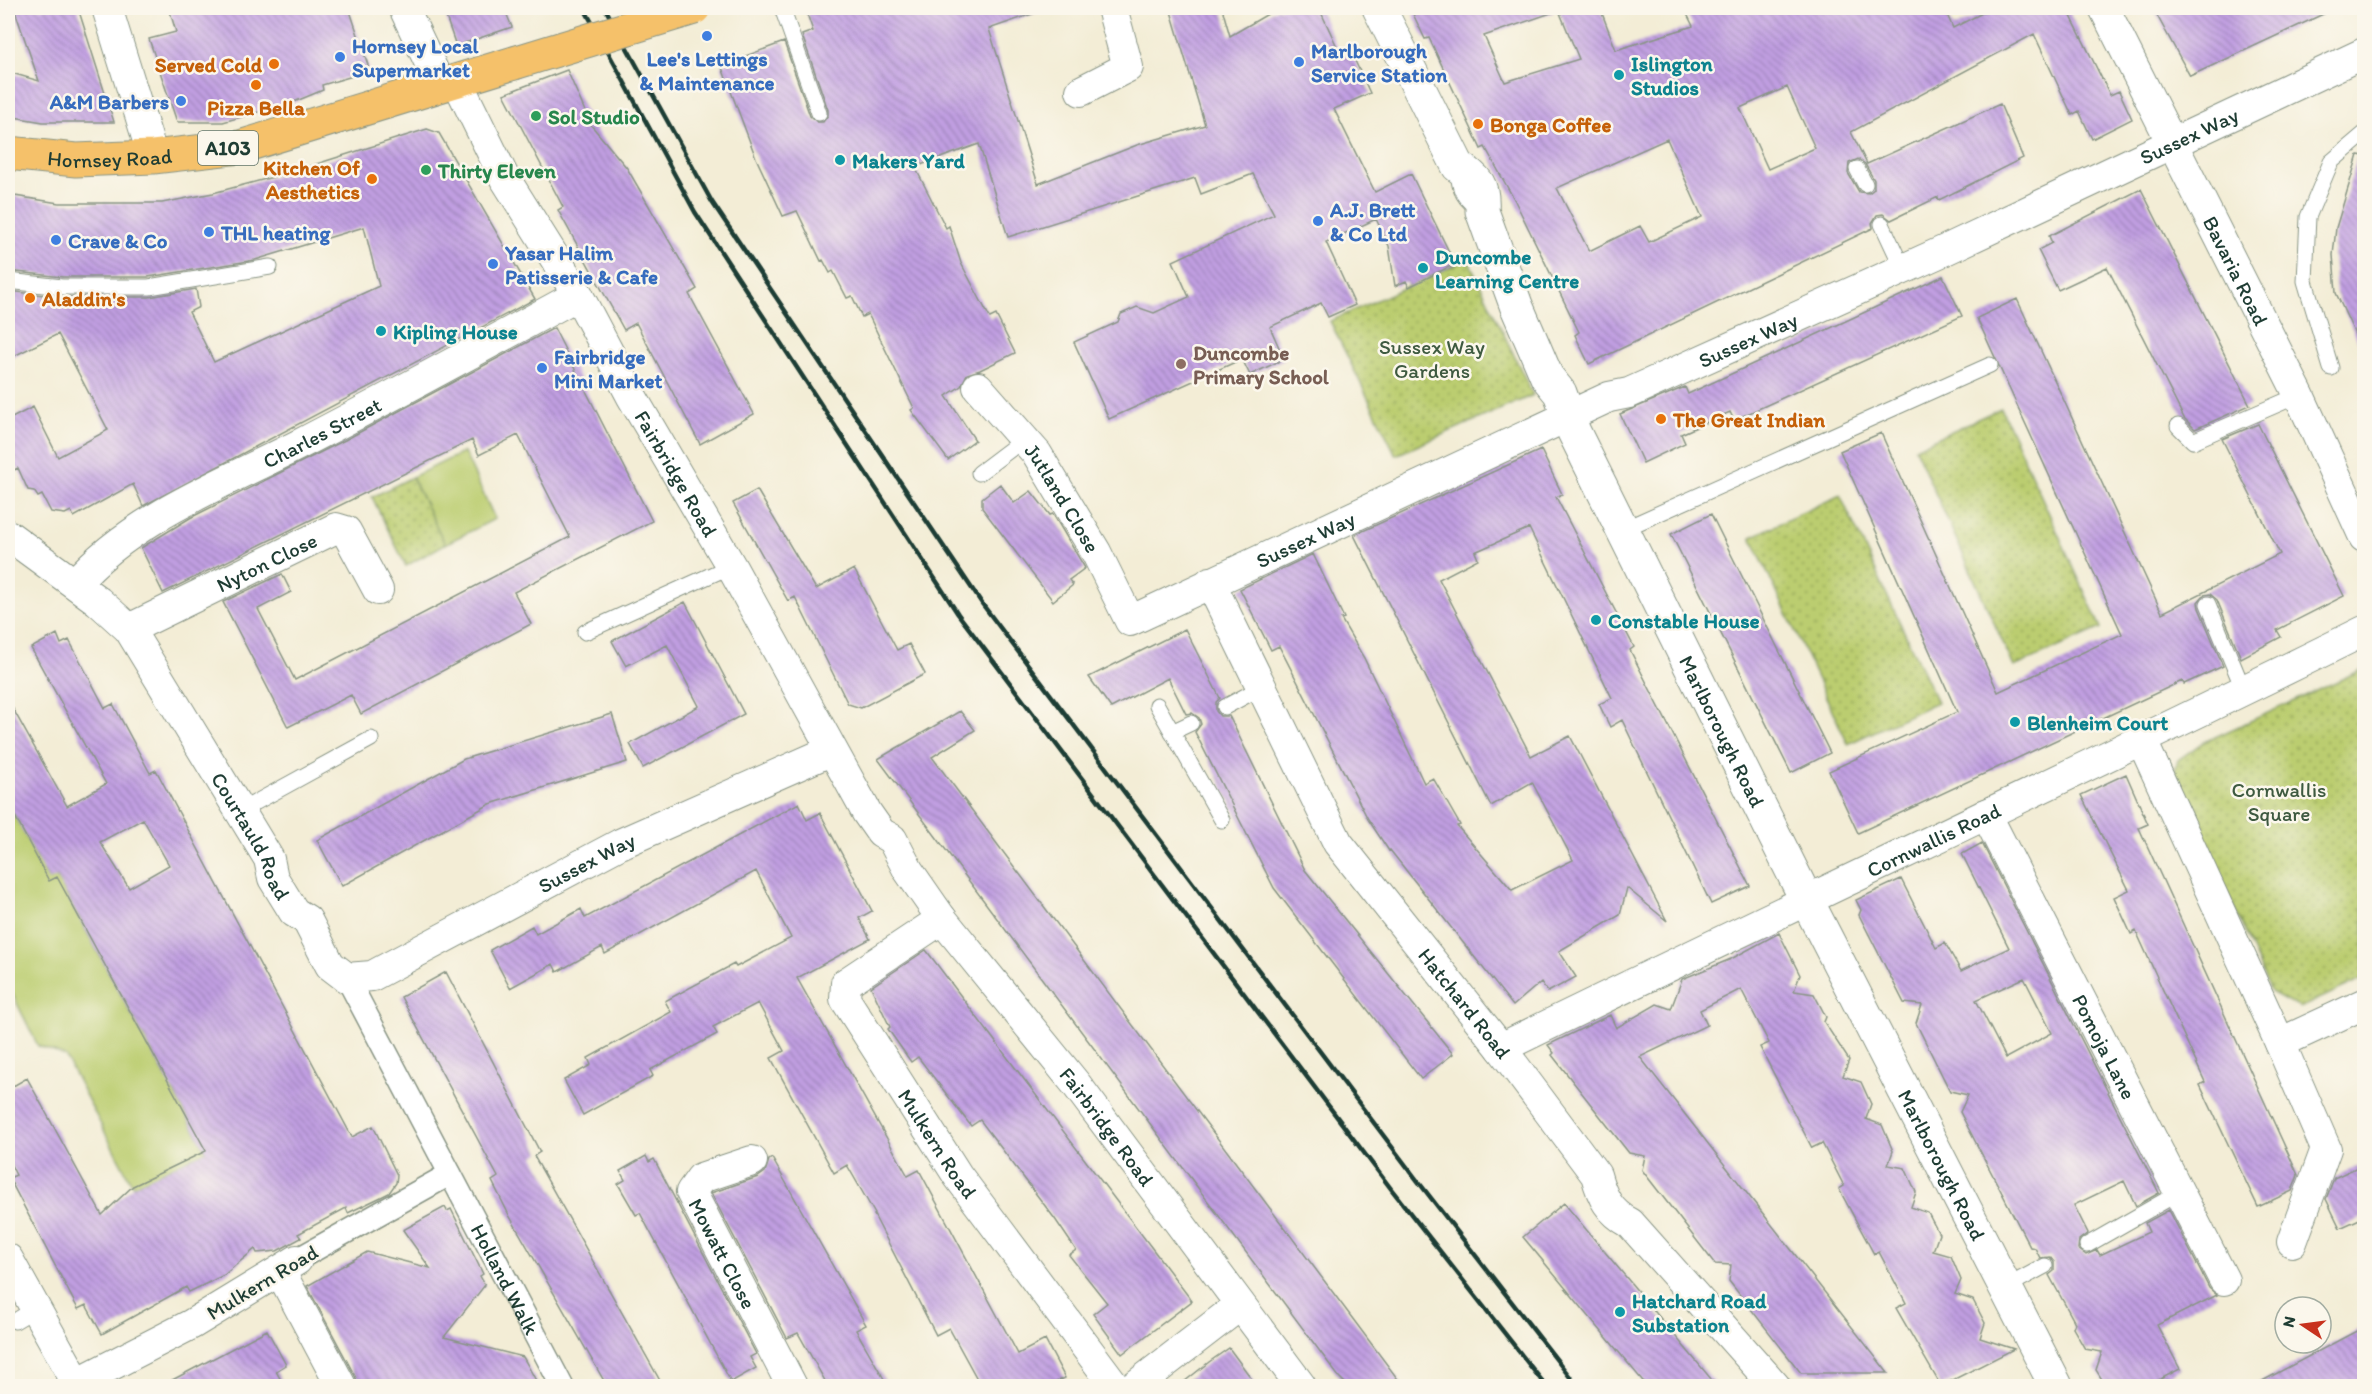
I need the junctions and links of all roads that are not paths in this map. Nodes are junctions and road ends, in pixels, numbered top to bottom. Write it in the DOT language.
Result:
graph roads {
  1 [pos="107,8"];
  2 [pos="404,8"];
  3 [pos="694,8"];
  4 [pos="782,8"];
  5 [pos="1112,8"];
  6 [pos="1379,8"];
  7 [pos="2104,8"];
  8 [pos="2364,53"];
  9 [pos="449,83"];
  10 [pos="1081,90"];
  11 [pos="819,113"];
  12 [pos="2364,134"];
  13 [pos="2171,142"];
  14 [pos="8,153"];
  15 [pos="153,157"];
  16 [pos="1857,169"];
  17 [pos="1865,184"];
  18 [pos="1882,224"];
  19 [pos="270,267"];
  20 [pos="1903,269"];
  21 [pos="8,281"];
  22 [pos="578,295"];
  23 [pos="1990,364"];
  24 [pos="2331,368"];
  25 [pos="978,387"];
  26 [pos="2299,395"];
  27 [pos="1568,417"];
  28 [pos="2178,426"];
  29 [pos="1024,439"];
  30 [pos="979,472"];
  31 [pos="1624,529"];
  32 [pos="8,535"];
  33 [pos="2364,537"];
  34 [pos="731,566"];
  35 [pos="1210,582"];
  36 [pos="75,583"];
  37 [pos="378,590"];
  38 [pos="2208,604"];
  39 [pos="1130,621"];
  40 [pos="129,629"];
  41 [pos="2364,631"];
  42 [pos="585,632"];
  43 [pos="1262,687"];
  44 [pos="2244,691"];
  45 [pos="1157,705"];
  46 [pos="1225,707"];
  47 [pos="1191,723"];
  48 [pos="1172,732"];
  49 [pos="370,739"];
  50 [pos="2142,741"];
  51 [pos="830,751"];
  52 [pos="240,811"];
  53 [pos="1986,814"];
  54 [pos="1222,820"];
  55 [pos="1806,899"];
  56 [pos="942,920"];
  57 [pos="347,978"];
  58 [pos="2364,1004"];
  59 [pos="2280,1043"];
  60 [pos="1501,1048"];
  61 [pos="752,1161"];
  62 [pos="450,1174"];
  63 [pos="2180,1192"];
  64 [pos="2292,1242"];
  65 [pos="2087,1245"];
  66 [pos="8,1259"];
  67 [pos="294,1262"];
  68 [pos="2045,1266"];
  69 [pos="2224,1280"];
  70 [pos="2006,1287"];
  71 [pos="1240,1305"];
  72 [pos="789,1381"];
  73 [pos="81,1384"];
  74 [pos="341,1386"];
  75 [pos="562,1386"];
  76 [pos="1115,1386"];
  77 [pos="1135,1386"];
  78 [pos="1301,1386"];
  79 [pos="1775,1386"];
  80 [pos="2056,1386"];
  1 -- 15 [label="street"];
  2 -- 9 [label="street, Fairbridge Road"];
  3 -- 9 [label="main road, Hornsey Road / A103, bridge"];
  4 -- 11 [label="lane"];
  5 -- 10 [label="street"];
  6 -- 27 [label="street, Marlborough Road"];
  7 -- 13 [label="street, Bavaria Road"];
  8 -- 13 [label="street, Sussex Way"];
  9 -- 15 [label="main road, Hornsey Road / A103"];
  9 -- 22 [label="street, Fairbridge Road"];
  12 -- 24 [label="lane"];
  13 -- 20 [label="street, Sussex Way"];
  13 -- 26 [label="street, Bavaria Road"];
  14 -- 15 [label="main road, Hornsey Road / A103"];
  16 -- 17 [label="lane"];
  18 -- 20 [label="lane"];
  19 -- 21 [label="lane"];
  20 -- 27 [label="street, Sussex Way"];
  22 -- 34 [label="street, Fairbridge Road"];
  22 -- 36 [label="street, Charles Street"];
  23 -- 31 [label="lane"];
  25 -- 29 [label="street, Jutland Close"];
  26 -- 28 [label="lane"];
  26 -- 33 [label="street, Bavaria Road"];
  27 -- 31 [label="street, Marlborough Road"];
  27 -- 35 [label="street, Sussex Way"];
  29 -- 30 [label="lane"];
  29 -- 39 [label="street, Jutland Close"];
  31 -- 55 [label="street, Marlborough Road"];
  32 -- 36 [label="street, Courtauld Road"];
  34 -- 42 [label="lane"];
  34 -- 51 [label="street, Fairbridge Road"];
  35 -- 39 [label="street, Sussex Way"];
  35 -- 43 [label="street, Hatchard Road"];
  36 -- 40 [label="street, Courtauld Road"];
  37 -- 40 [label="street, Nyton Close"];
  38 -- 44 [label="lane"];
  40 -- 52 [label="street, Courtauld Road"];
  41 -- 44 [label="street, Cornwallis Road"];
  43 -- 46 [label="lane"];
  43 -- 60 [label="street, Hatchard Road"];
  44 -- 50 [label="street, Cornwallis Road"];
  45 -- 48 [label="lane"];
  47 -- 48 [label="lane"];
  48 -- 54 [label="lane"];
  49 -- 52 [label="lane"];
  50 -- 53 [label="street, Cornwallis Road"];
  50 -- 59 [label="street"];
  51 -- 56 [label="street, Fairbridge Road"];
  51 -- 57 [label="street, Sussex Way"];
  52 -- 57 [label="street, Courtauld Road"];
  53 -- 55 [label="street, Cornwallis Road"];
  53 -- 63 [label="street, Pomoja Lane"];
  55 -- 60 [label="street, Cornwallis Road"];
  55 -- 70 [label="street, Marlborough Road"];
  56 -- 71 [label="street, Fairbridge Road"];
  56 -- 76 [label="street, Mulkern Road"];
  57 -- 62 [label="street, Courtauld Road"];
  58 -- 59 [label="street"];
  59 -- 64 [label="street"];
  60 -- 79 [label="street, Hatchard Road"];
  61 -- 72 [label="street, Mowatt Close"];
  62 -- 67 [label="street, Mulkern Road"];
  62 -- 75 [label="street, Holland Walk"];
  63 -- 65 [label="lane"];
  63 -- 69 [label="street, Pomoja Lane"];
  66 -- 73 [label="street"];
  67 -- 73 [label="street, Mulkern Road"];
  67 -- 74 [label="street"];
  68 -- 70 [label="lane"];
  70 -- 80 [label="street, Marlborough Road"];
  71 -- 77 [label="street"];
  71 -- 78 [label="street, Fairbridge Road"];
}
